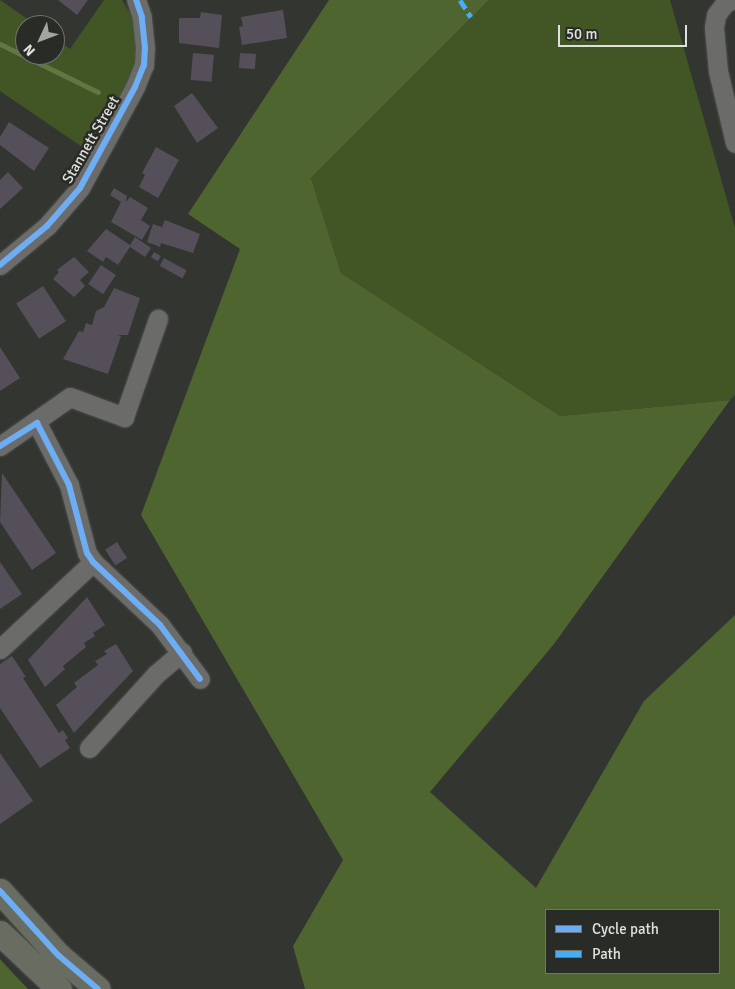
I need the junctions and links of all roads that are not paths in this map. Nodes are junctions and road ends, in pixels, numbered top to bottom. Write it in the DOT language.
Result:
graph roads {
  1 [pos="136,0"];
  2 [pos="732,0"];
  3 [pos="735,143"];
  4 [pos="0,264"];
  5 [pos="158,319"];
  6 [pos="37,422"];
  7 [pos="0,446"];
  8 [pos="90,558"];
  9 [pos="0,636"];
  10 [pos="0,649"];
  11 [pos="182,652"];
  12 [pos="200,679"];
  13 [pos="89,748"];
  14 [pos="0,891"];
  15 [pos="0,933"];
  16 [pos="59,989"];
  17 [pos="98,989"];
  1 -- 4 [label="street, Stannett Street"];
  2 -- 3 [label="street"];
  5 -- 6 [label="street"];
  6 -- 7 [label="street"];
  6 -- 8 [label="street"];
  8 -- 9 [label="street"];
  8 -- 10 [label="street"];
  8 -- 11 [label="street"];
  11 -- 12 [label="street"];
  11 -- 13 [label="street"];
  14 -- 17 [label="main road"];
  15 -- 16 [label="main road"];
}
